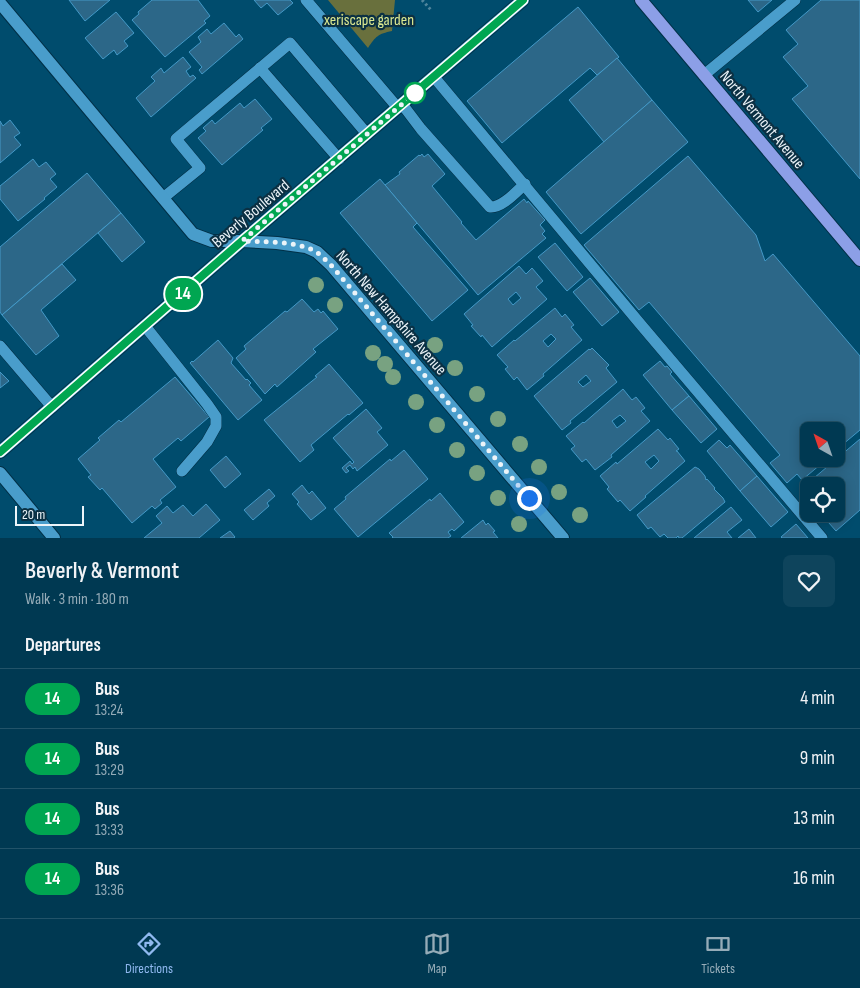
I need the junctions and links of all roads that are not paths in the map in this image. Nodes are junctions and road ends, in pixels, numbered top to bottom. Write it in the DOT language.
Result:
graph roads {
  1 [pos="306,0"];
  2 [pos="523,0"];
  3 [pos="641,0"];
  4 [pos="795,0"];
  5 [pos="0,3"];
  6 [pos="260,68"];
  7 [pos="704,75"];
  8 [pos="434,77"];
  9 [pos="400,106"];
  10 [pos="367,134"];
  11 [pos="339,159"];
  12 [pos="525,184"];
  13 [pos="163,198"];
  14 [pos="242,241"];
  15 [pos="860,260"];
  16 [pos="145,326"];
  17 [pos="0,346"];
  18 [pos="52,407"];
  19 [pos="0,452"];
  20 [pos="182,472"];
  21 [pos="0,473"];
  22 [pos="54,538"];
  23 [pos="563,538"];
  24 [pos="822,538"];
  1 -- 9 [label="lane"];
  2 -- 8 [label="street, Beverly Boulevard"];
  3 -- 7 [label="main road, North Vermont Avenue"];
  4 -- 7 [label="lane"];
  5 -- 13 [label="street, North New Hampshire Avenue"];
  6 -- 10 [label="lane"];
  6 -- 11 [label="lane"];
  6 -- 13 [label="lane"];
  7 -- 15 [label="main road, North Vermont Avenue"];
  8 -- 9 [label="street, Beverly Boulevard"];
  8 -- 12 [label="lane"];
  9 -- 10 [label="street, Beverly Boulevard"];
  9 -- 12 [label="lane"];
  10 -- 11 [label="street, Beverly Boulevard"];
  11 -- 14 [label="street, Beverly Boulevard"];
  12 -- 24 [label="lane"];
  13 -- 14 [label="street, North New Hampshire Avenue"];
  14 -- 16 [label="street, Beverly Boulevard"];
  14 -- 23 [label="street, North New Hampshire Avenue"];
  16 -- 18 [label="street, Beverly Boulevard"];
  16 -- 20 [label="lane"];
  17 -- 18 [label="lane"];
  18 -- 19 [label="street, Beverly Boulevard"];
  21 -- 22 [label="street"];
}
